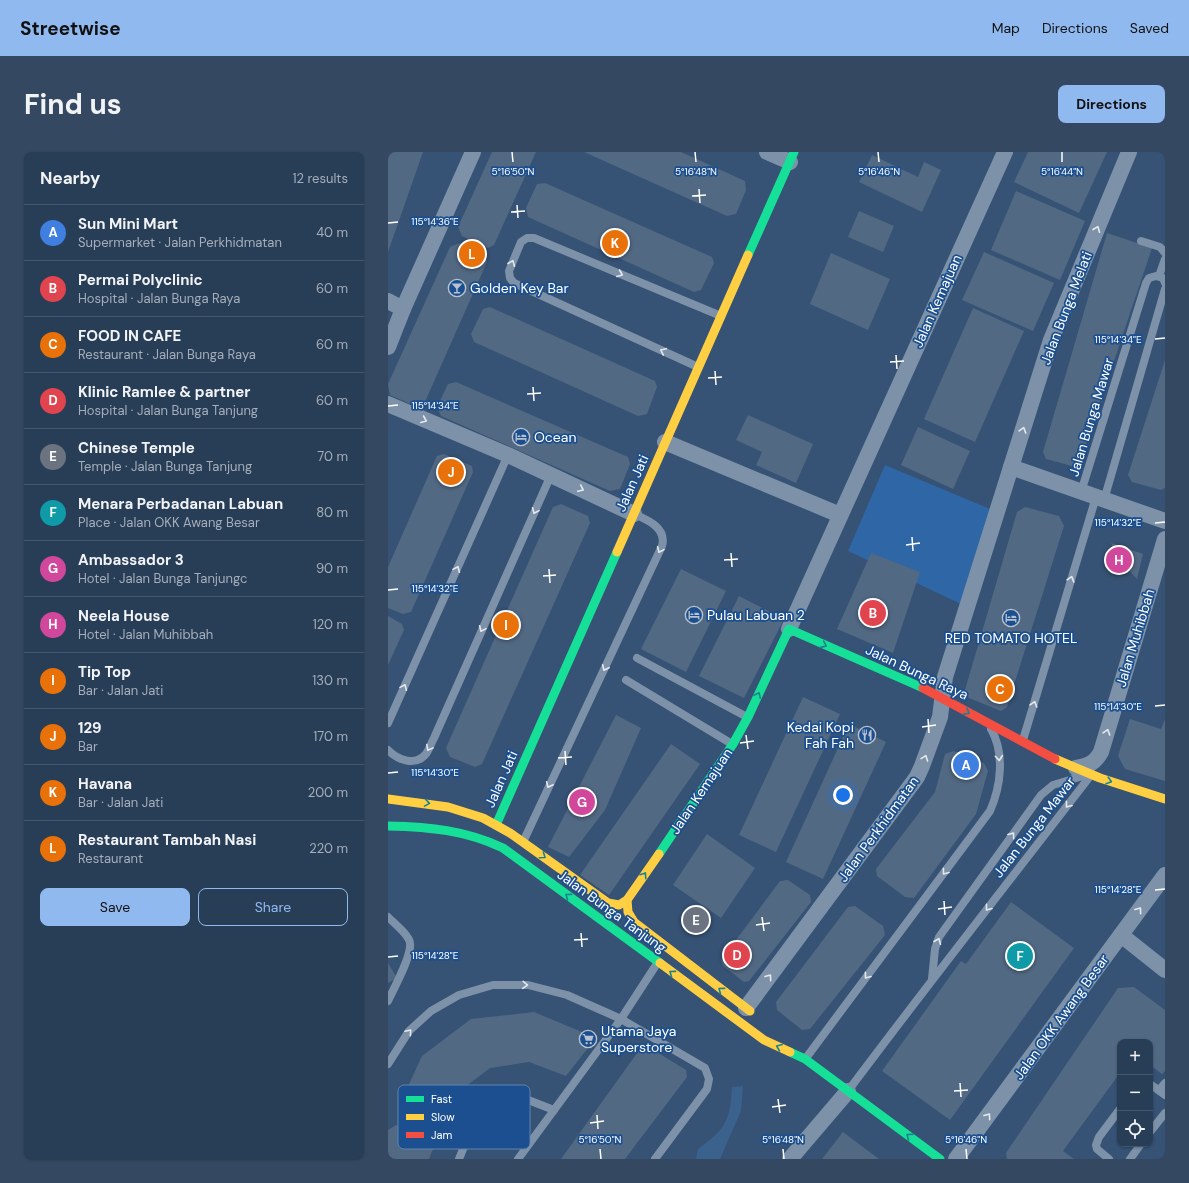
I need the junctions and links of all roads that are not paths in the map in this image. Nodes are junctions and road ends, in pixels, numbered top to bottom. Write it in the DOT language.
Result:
graph roads {
  1 [pos="473,152"];
  2 [pos="767,152"];
  3 [pos="1004,152"];
  4 [pos="1129,152"];
  5 [pos="792,157"];
  6 [pos="1141,241"];
  7 [pos="1165,253"];
  8 [pos="1165,259"];
  9 [pos="1162,280"];
  10 [pos="1165,289"];
  11 [pos="388,301"];
  12 [pos="403,308"];
  13 [pos="721,316"];
  14 [pos="388,347"];
  15 [pos="698,368"];
  16 [pos="388,404"];
  17 [pos="665,442"];
  18 [pos="508,455"];
  19 [pos="1011,467"];
  20 [pos="551,475"];
  21 [pos="1094,496"];
  22 [pos="634,514"];
  23 [pos="840,515"];
  24 [pos="1165,521"];
  25 [pos="1165,539"];
  26 [pos="789,629"];
  27 [pos="637,658"];
  28 [pos="626,680"];
  29 [pos="942,698"];
  30 [pos="748,717"];
  31 [pos="986,722"];
  32 [pos="388,723"];
  33 [pos="1023,741"];
  34 [pos="733,744"];
  35 [pos="388,750"];
  36 [pos="1076,768"];
  37 [pos="1092,774"];
  38 [pos="388,799"];
  39 [pos="1165,799"];
  40 [pos="496,825"];
  41 [pos="388,826"];
  42 [pos="522,842"];
  43 [pos="1165,875"];
  44 [pos="623,902"];
  45 [pos="388,917"];
  46 [pos="1121,935"];
  47 [pos="658,962"];
  48 [pos="1165,970"];
  49 [pos="932,979"];
  50 [pos="388,1001"];
  51 [pos="751,1012"];
  52 [pos="621,1019"];
  53 [pos="786,1040"];
  54 [pos="805,1059"];
  55 [pos="388,1064"];
  56 [pos="1165,1083"];
  57 [pos="1153,1086"];
  58 [pos="848,1091"];
  59 [pos="1162,1093"];
  60 [pos="530,1101"];
  61 [pos="554,1110"];
  62 [pos="1119,1111"];
  63 [pos="1165,1113"];
  64 [pos="1153,1128"];
  65 [pos="530,1143"];
  66 [pos="1139,1147"];
  67 [pos="464,1149"];
  68 [pos="525,1149"];
  69 [pos="1107,1158"];
  70 [pos="460,1159"];
  71 [pos="518,1159"];
  72 [pos="654,1159"];
  73 [pos="790,1159"];
  74 [pos="940,1159"];
  75 [pos="956,1159"];
  76 [pos="1130,1159"];
  1 -- 12 [label="street"];
  2 -- 5 [label="street"];
  3 -- 23 [label="street, Jalan Kemajuan"];
  19 -- 4 [label="street, Jalan Bunga Melati, one-way"];
  5 -- 13 [label="main road, Jalan Jati"];
  6 -- 7 [label="lane"];
  8 -- 9 [label="lane"];
  9 -- 21 [label="lane, Jalan Bunga Mawar"];
  10 -- 21 [label="lane, Jalan Bunga Mawar"];
  11 -- 12 [label="street"];
  12 -- 14 [label="street"];
  13 -- 15 [label="main road, Jalan Jati"];
  15 -- 13 [label="lane, one-way"];
  15 -- 17 [label="main road, Jalan Jati"];
  16 -- 18 [label="street, one-way"];
  17 -- 22 [label="main road, Jalan Jati"];
  17 -- 23 [label="street"];
  18 -- 20 [label="street"];
  32 -- 18 [label="lane, one-way"];
  19 -- 21 [label="street"];
  19 -- 29 [label="street, Jalan Perkhidmatan"];
  20 -- 22 [label="street, one-way"];
  20 -- 35 [label="lane, one-way"];
  21 -- 24 [label="street"];
  33 -- 21 [label="lane, Jalan Bunga Mawar, one-way"];
  22 -- 40 [label="main road, Jalan Jati"];
  22 -- 42 [label="lane, one-way"];
  23 -- 26 [label="street, Jalan Kemajuan"];
  36 -- 25 [label="street, Jalan Muhibbah, one-way"];
  26 -- 29 [label="main road, Jalan Bunga Raya, one-way"];
  30 -- 26 [label="main road, Jalan Kemajuan, one-way"];
  27 -- 30 [label="lane"];
  28 -- 34 [label="lane"];
  29 -- 31 [label="main road, Jalan Bunga Raya, one-way"];
  51 -- 29 [label="street, Jalan Perkhidmatan, one-way"];
  30 -- 34 [label="main road, Jalan Kemajuan"];
  31 -- 33 [label="main road, Jalan Bunga Raya"];
  31 -- 54 [label="lane, one-way"];
  33 -- 36 [label="main road, Jalan Bunga Raya"];
  44 -- 34 [label="main road, Jalan Kemajuan, one-way"];
  36 -- 37 [label="main road, Jalan Bunga Raya"];
  37 -- 39 [label="main road, Jalan Bunga Raya, one-way"];
  37 -- 49 [label="lane, Jalan Bunga Mawar, one-way"];
  49 -- 37 [label="lane, Jalan Bunga Mawar, one-way"];
  38 -- 40 [label="main road, one-way"];
  40 -- 42 [label="main road"];
  47 -- 41 [label="main road, Jalan Bunga Tanjung, one-way"];
  42 -- 44 [label="main road, one-way"];
  46 -- 43 [label="street, Jalan OKK Awang Besar, one-way"];
  51 -- 44 [label="main road, Jalan Bunga Tanjung, one-way"];
  45 -- 50 [label="lane"];
  46 -- 48 [label="street"];
  75 -- 46 [label="street, Jalan OKK Awang Besar, one-way"];
  47 -- 52 [label="lane"];
  54 -- 47 [label="main road, Jalan Bunga Tanjung, one-way"];
  49 -- 58 [label="lane, Jalan Bunga Mawar"];
  55 -- 52 [label="lane, one-way"];
  52 -- 61 [label="lane"];
  52 -- 72 [label="lane"];
  53 -- 54 [label="main road, Jalan Bunga Tanjung"];
  54 -- 58 [label="main road, Jalan Bunga Tanjung"];
  56 -- 59 [label="lane"];
  57 -- 59 [label="lane"];
  58 -- 73 [label="street"];
  74 -- 58 [label="main road, Jalan Bunga Tanjung, one-way"];
  60 -- 61 [label="lane"];
  61 -- 65 [label="lane"];
  62 -- 69 [label="lane"];
  63 -- 64 [label="lane"];
  66 -- 76 [label="lane"];
  67 -- 70 [label="lane"];
  68 -- 71 [label="lane"];
}
